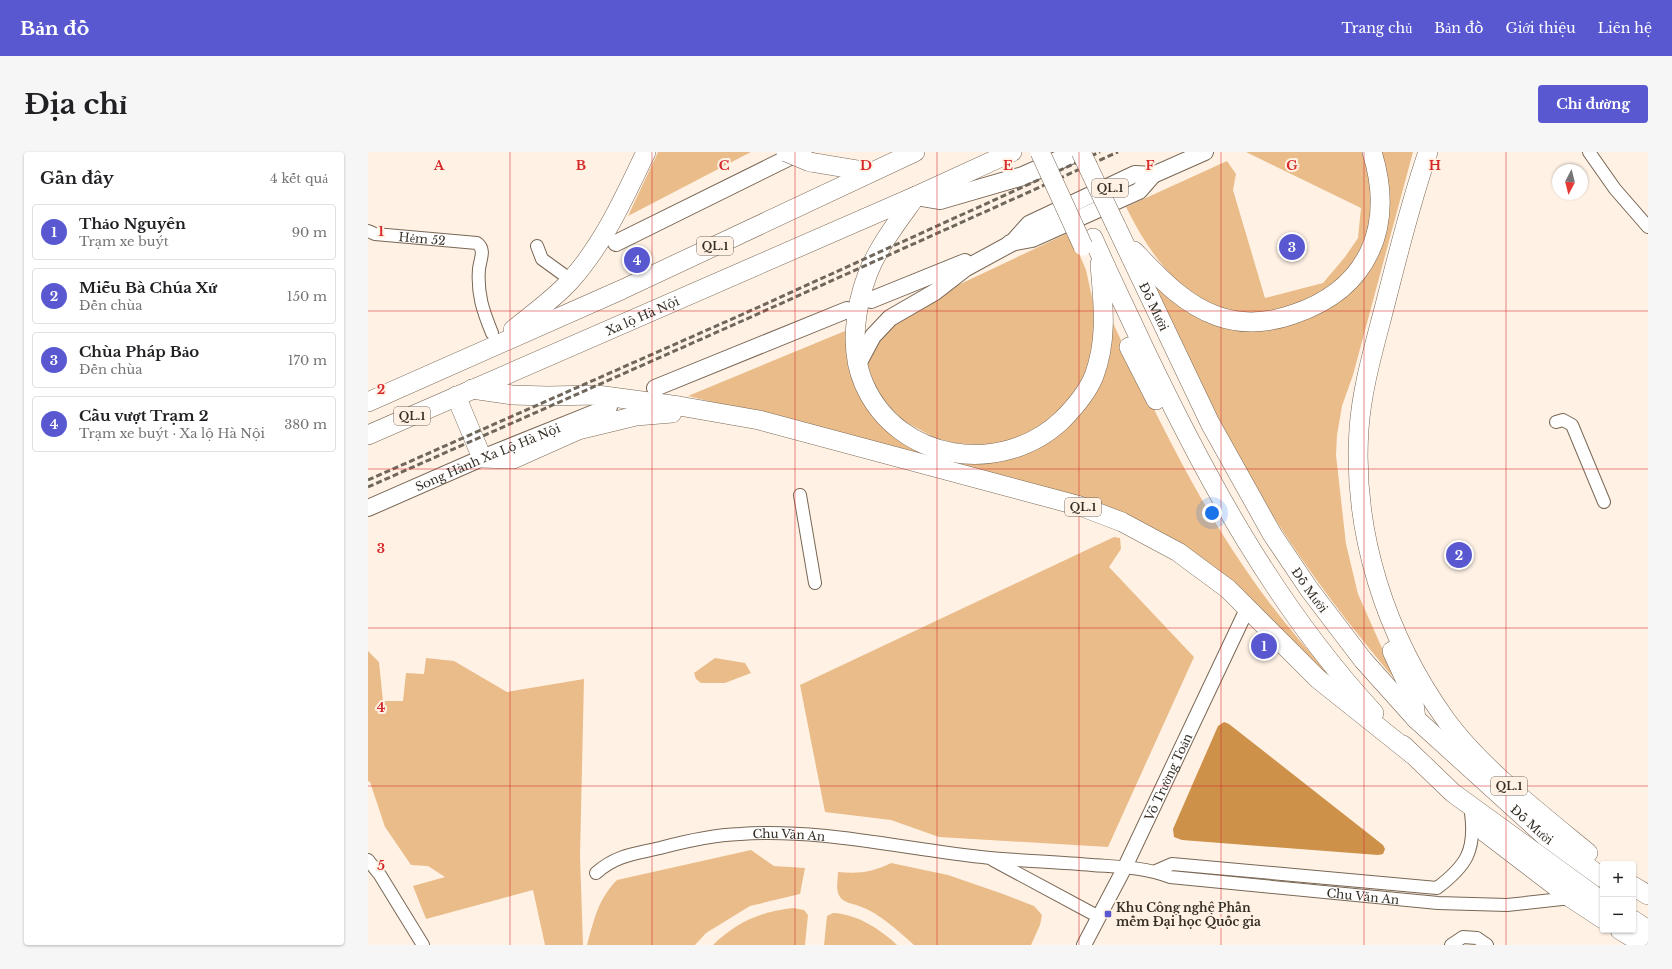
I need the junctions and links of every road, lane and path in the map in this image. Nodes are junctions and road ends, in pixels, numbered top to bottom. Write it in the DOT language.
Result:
graph roads {
  1 [pos="646,152"];
  2 [pos="786,152"];
  3 [pos="915,152"];
  4 [pos="1012,152"];
  5 [pos="1040,152"];
  6 [pos="1053,152"];
  7 [pos="1077,152"];
  8 [pos="1081,152"];
  9 [pos="1094,152"];
  10 [pos="1205,152"];
  11 [pos="1360,152"];
  12 [pos="1419,152"];
  13 [pos="1428,152"];
  14 [pos="1589,152"];
  15 [pos="805,157"];
  16 [pos="1374,158"];
  17 [pos="870,172"];
  18 [pos="916,196"];
  19 [pos="1646,224"];
  20 [pos="1122,230"];
  21 [pos="368,231"];
  22 [pos="616,243"];
  23 [pos="1012,243"];
  24 [pos="1091,245"];
  25 [pos="537,246"];
  26 [pos="571,280"];
  27 [pos="1102,286"];
  28 [pos="620,290"];
  29 [pos="871,300"];
  30 [pos="847,310"];
  31 [pos="528,318"];
  32 [pos="495,339"];
  33 [pos="858,364"];
  34 [pos="655,388"];
  35 [pos="464,393"];
  36 [pos="372,395"];
  37 [pos="608,407"];
  38 [pos="709,411"];
  39 [pos="1556,422"];
  40 [pos="368,436"];
  41 [pos="482,458"];
  42 [pos="800,495"];
  43 [pos="1604,502"];
  44 [pos="368,508"];
  45 [pos="815,582"];
  46 [pos="1246,610"];
  47 [pos="1416,719"];
  48 [pos="1371,721"];
  49 [pos="1412,754"];
  50 [pos="1469,804"];
  51 [pos="988,858"];
  52 [pos="368,860"];
  53 [pos="1600,863"];
  54 [pos="1125,867"];
  55 [pos="1156,871"];
  56 [pos="596,873"];
  57 [pos="1600,876"];
  58 [pos="1437,888"];
  59 [pos="1636,888"];
  60 [pos="1648,895"];
  61 [pos="1571,898"];
  62 [pos="1600,900"];
  63 [pos="1636,900"];
  64 [pos="1438,903"];
  65 [pos="1648,908"];
  66 [pos="1099,917"];
  67 [pos="1600,917"];
  68 [pos="1636,922"];
  69 [pos="1648,930"];
  70 [pos="1625,933"];
  71 [pos="423,945"];
  72 [pos="1084,945"];
  73 [pos="1451,945"];
  74 [pos="1487,945"];
  75 [pos="1645,945"];
  1 -- 26 [label="highway"];
  2 -- 15 [label="highway, bridge"];
  3 -- 17 [label="highway, QL.1"];
  4 -- 18 [label="highway, Xa lộ Hà Nội"];
  5 -- 24 [label="highway, QL.1, bridge"];
  6 -- 24 [label="highway, QL.1"];
  7 -- 18 [label="main road"];
  8 -- 20 [label="highway, QL.1, bridge"];
  9 -- 20 [label="highway, QL.1"];
  10 -- 23 [label="main road"];
  11 -- 16 [label="main road"];
  12 -- 47 [label="highway"];
  13 -- 53 [label="highway, Đỗ Mười / QL.1"];
  14 -- 19 [label="street"];
  15 -- 17 [label="highway"];
  15 -- 22 [label="main road"];
  16 -- 20 [label="highway, Đỗ Mười / QL.1"];
  17 -- 28 [label="highway, QL.1"];
  18 -- 33 [label="highway, QL.1"];
  18 -- 35 [label="highway, Xa lộ Hà Nội"];
  20 -- 47 [label="highway, Đỗ Mười / QL.1"];
  21 -- 32 [label="street, Hẻm 52"];
  23 -- 29 [label="main road"];
  23 -- 33 [label="main road"];
  24 -- 27 [label="highway, QL.1"];
  24 -- 49 [label="highway, Đỗ Mười / QL.1"];
  25 -- 26 [label="street"];
  26 -- 31 [label="highway"];
  27 -- 33 [label="highway, QL.1"];
  27 -- 48 [label="highway, QL.1"];
  28 -- 31 [label="highway"];
  28 -- 32 [label="highway, QL.1"];
  30 -- 34 [label="main road"];
  31 -- 32 [label="highway"];
  32 -- 36 [label="highway, QL.1"];
  35 -- 38 [label="highway, QL.1"];
  35 -- 40 [label="highway, Xa lộ Hà Nội / QL.1"];
  35 -- 41 [label="highway"];
  37 -- 41 [label="main road, Song Hành Xa Lộ Hà Nội"];
  38 -- 41 [label="highway"];
  38 -- 46 [label="highway, QL.1"];
  39 -- 43 [label="street"];
  41 -- 44 [label="main road, Song Hành Xa Lộ Hà Nội"];
  42 -- 45 [label="street"];
  46 -- 48 [label="highway, QL.1"];
  46 -- 54 [label="street, Võ Trường Toản"];
  47 -- 57 [label="highway, Đỗ Mười / QL.1"];
  48 -- 49 [label="highway, QL.1"];
  49 -- 50 [label="highway, Đỗ Mười / QL.1"];
  50 -- 58 [label="street"];
  50 -- 61 [label="highway, Đỗ Mười / QL.1"];
  50 -- 62 [label="highway, Đỗ Mười / QL.1"];
  51 -- 54 [label="street, Chu Văn An"];
  51 -- 56 [label="street, Chu Văn An"];
  51 -- 66 [label="street, Chu Văn An"];
  52 -- 71 [label="street"];
  54 -- 55 [label="street, Chu Văn An"];
  54 -- 66 [label="street, Võ Trường Toản"];
  55 -- 58 [label="street, Chu Văn An"];
  55 -- 64 [label="street, Chu Văn An"];
  58 -- 64 [label="street"];
  59 -- 60 [label="highway"];
  61 -- 64 [label="street, Chu Văn An"];
  61 -- 67 [label="highway, Đỗ Mười / QL.1"];
  63 -- 65 [label="highway"];
  66 -- 72 [label="street, Võ Trường Toản"];
  68 -- 69 [label="highway"];
  70 -- 75 [label="highway"];
  73 -- 74 [label="street"];
}
